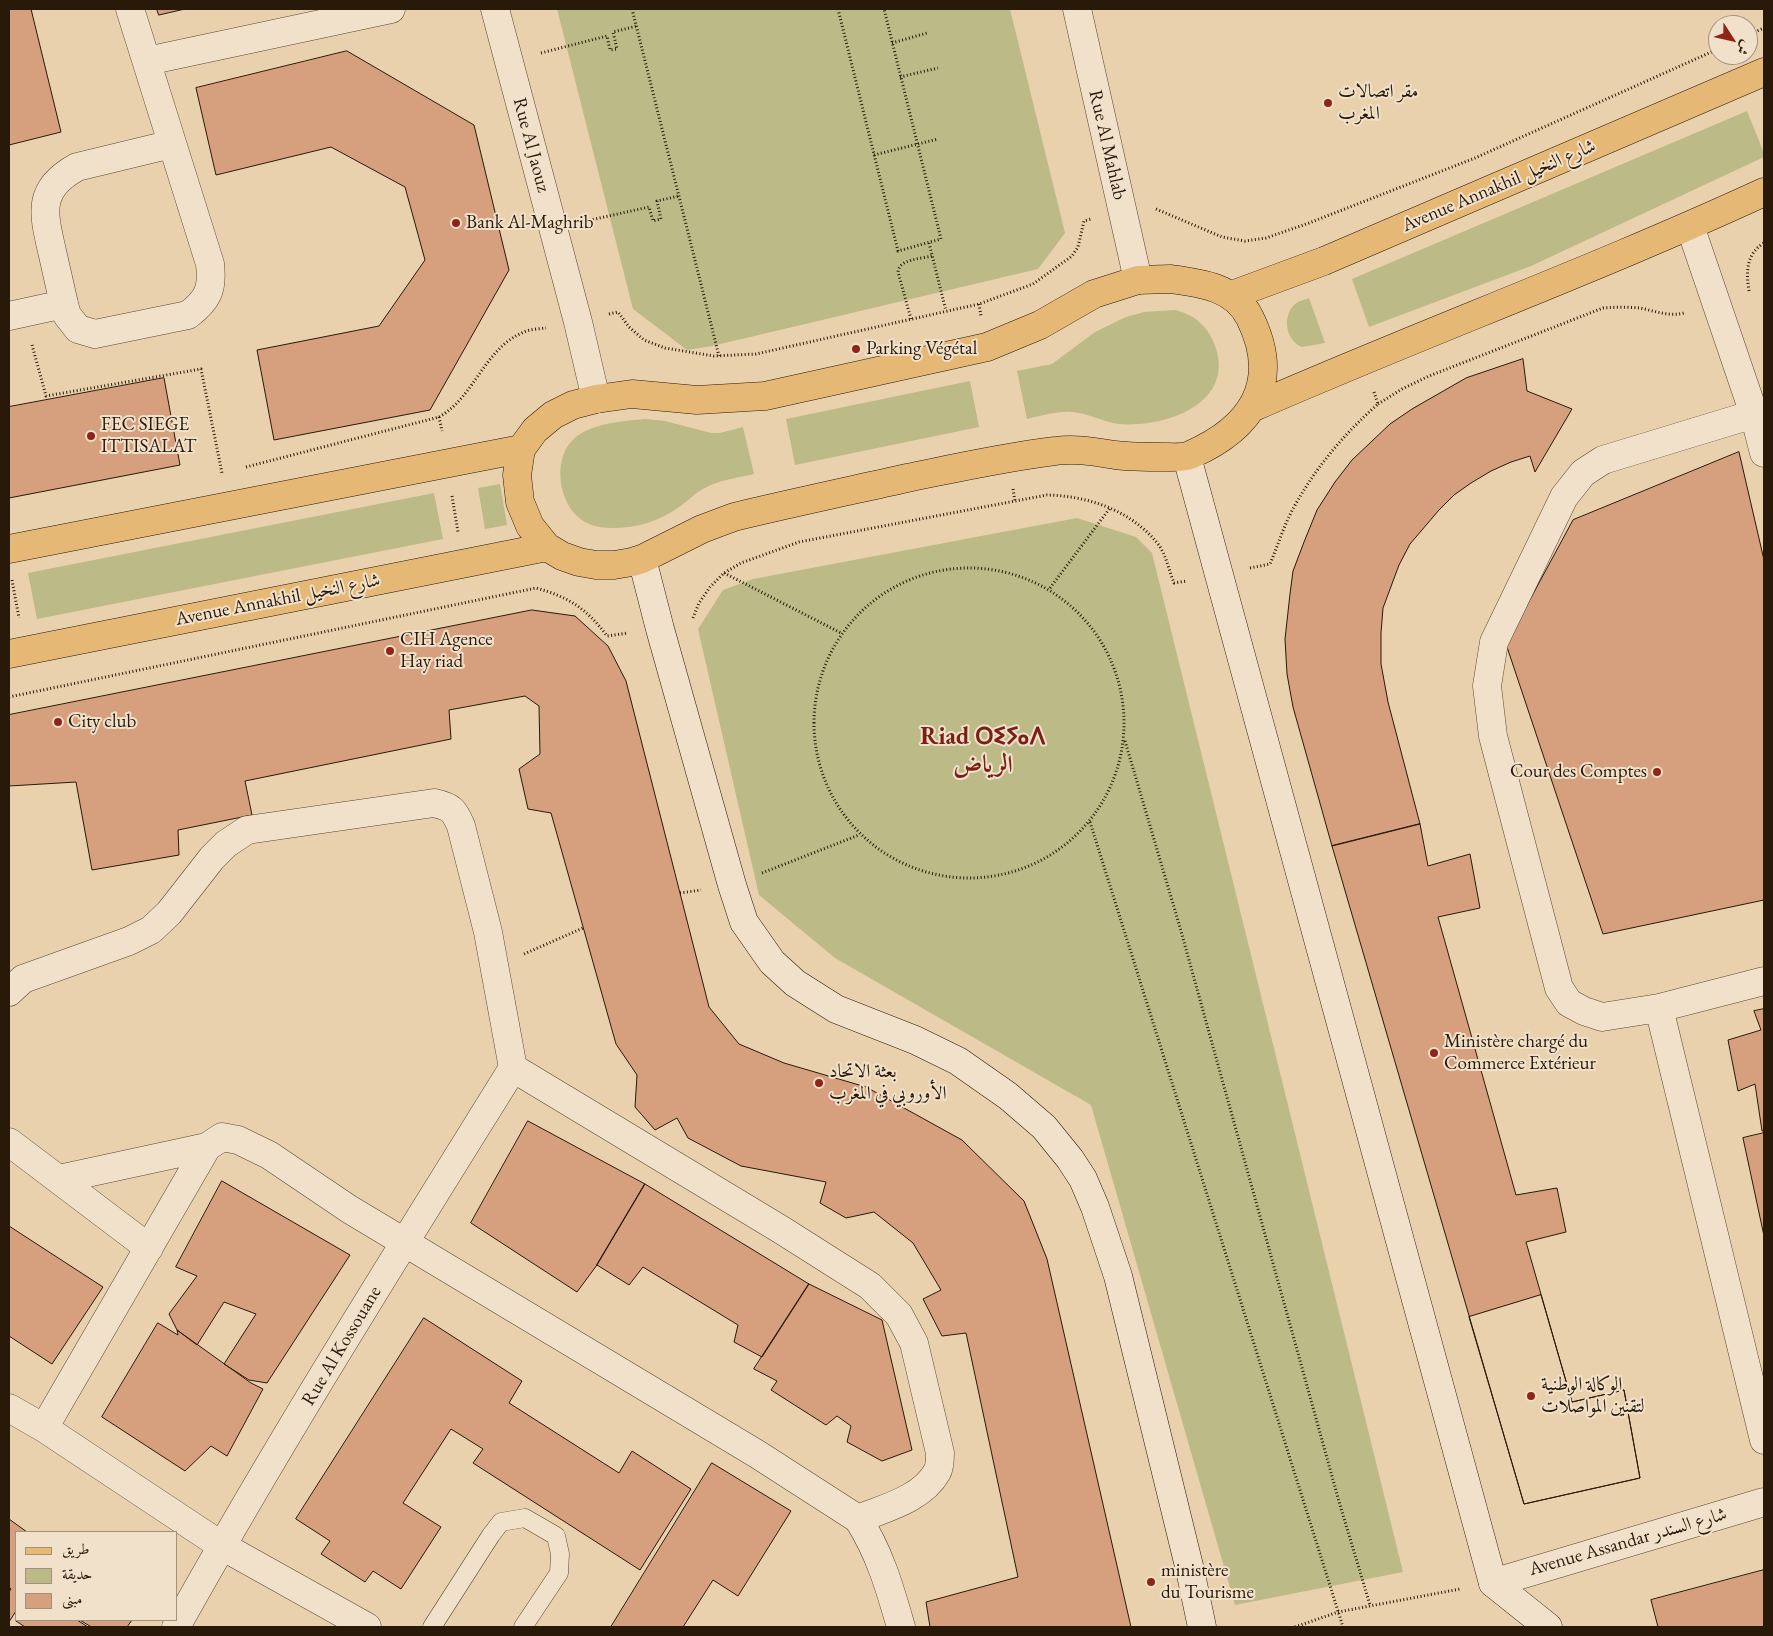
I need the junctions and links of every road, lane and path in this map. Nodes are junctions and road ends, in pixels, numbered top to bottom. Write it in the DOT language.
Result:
graph roads {
  1 [pos="130,9"];
  2 [pos="391,9"];
  3 [pos="495,9"];
  4 [pos="632,9"];
  5 [pos="838,9"];
  6 [pos="884,9"];
  7 [pos="1077,9"];
  8 [pos="637,26"];
  9 [pos="927,33"];
  10 [pos="892,43"];
  11 [pos="567,46"];
  12 [pos="1708,53"];
  13 [pos="147,61"];
  14 [pos="938,68"];
  15 [pos="1764,72"];
  16 [pos="900,77"];
  17 [pos="938,139"];
  18 [pos="172,144"];
  19 [pos="917,144"];
  20 [pos="874,155"];
  21 [pos="1764,192"];
  22 [pos="679,196"];
  23 [pos="1122,214"];
  24 [pos="610,216"];
  25 [pos="1690,226"];
  26 [pos="929,243"];
  27 [pos="1764,243"];
  28 [pos="932,256"];
  29 [pos="1138,280"];
  30 [pos="1232,295"];
  31 [pos="64,304"];
  32 [pos="1717,304"];
  33 [pos="946,311"];
  34 [pos="16,315"];
  35 [pos="911,319"];
  36 [pos="578,322"];
  37 [pos="719,356"];
  38 [pos="1362,360"];
  39 [pos="596,399"];
  40 [pos="1378,404"];
  41 [pos="1254,406"];
  42 [pos="1759,412"];
  43 [pos="439,417"];
  44 [pos="521,448"];
  45 [pos="1764,453"];
  46 [pos="1188,456"];
  47 [pos="447,463"];
  48 [pos="241,468"];
  49 [pos="231,471"];
  50 [pos="1110,508"];
  51 [pos="547,547"];
  52 [pos="9,549"];
  53 [pos="642,559"];
  54 [pos="464,563"];
  55 [pos="724,573"];
  56 [pos="1220,574"];
  57 [pos="1050,588"];
  58 [pos="660,629"];
  59 [pos="841,633"];
  60 [pos="9,654"];
  61 [pos="9,697"];
  62 [pos="1124,740"];
  63 [pos="1090,821"];
  64 [pos="859,835"];
  65 [pos="732,885"];
  66 [pos="680,893"];
  67 [pos="583,928"];
  68 [pos="494,967"];
  69 [pos="1764,981"];
  70 [pos="9,992"];
  71 [pos="1658,1008"];
  72 [pos="513,1068"];
  73 [pos="9,1142"];
  74 [pos="207,1147"];
  75 [pos="59,1179"];
  76 [pos="405,1241"];
  77 [pos="149,1248"];
  78 [pos="9,1408"];
  79 [pos="44,1428"];
  80 [pos="1764,1440"];
  81 [pos="1764,1502"];
  82 [pos="858,1519"];
  83 [pos="222,1546"];
  84 [pos="1492,1582"];
  85 [pos="1370,1605"];
  86 [pos="1338,1612"];
  87 [pos="176,1627"];
  88 [pos="367,1627"];
  89 [pos="432,1627"];
  90 [pos="523,1627"];
  91 [pos="901,1627"];
  92 [pos="1202,1627"];
  93 [pos="1295,1627"];
  94 [pos="1343,1627"];
  95 [pos="1548,1627"];
  1 -- 13 [label="street"];
  2 -- 13 [label="street"];
  3 -- 36 [label="street, Rue Al Jaouz"];
  4 -- 8 [label="path"];
  5 -- 20 [label="path"];
  6 -- 10 [label="path"];
  7 -- 23 [label="street, Rue Al Mahlab"];
  8 -- 11 [label="path"];
  8 -- 22 [label="path"];
  9 -- 10 [label="path"];
  10 -- 16 [label="path"];
  12 -- 23 [label="path"];
  13 -- 18 [label="street"];
  14 -- 16 [label="path"];
  15 -- 30 [label="main road, Avenue Annakhil شارع النخيل"];
  16 -- 19 [label="path"];
  17 -- 19 [label="path"];
  18 -- 31 [label="street"];
  18 -- 31 [label="street"];
  19 -- 20 [label="path"];
  19 -- 26 [label="path"];
  20 -- 26 [label="path"];
  21 -- 25 [label="main road"];
  22 -- 24 [label="path"];
  22 -- 37 [label="path"];
  23 -- 29 [label="street, Rue Al Mahlab"];
  23 -- 33 [label="path"];
  25 -- 32 [label="street"];
  25 -- 38 [label="main road"];
  26 -- 28 [label="path"];
  27 -- 32 [label="path"];
  28 -- 33 [label="path"];
  28 -- 35 [label="path"];
  29 -- 30 [label="main road"];
  29 -- 39 [label="main road"];
  30 -- 41 [label="main road"];
  31 -- 34 [label="street"];
  32 -- 40 [label="path"];
  32 -- 42 [label="street"];
  33 -- 35 [label="path"];
  34 -- 49 [label="path"];
  35 -- 37 [label="path"];
  36 -- 37 [label="path"];
  36 -- 39 [label="street, Rue Al Jaouz"];
  36 -- 43 [label="path"];
  38 -- 40 [label="path"];
  38 -- 41 [label="main road"];
  39 -- 44 [label="main road"];
  40 -- 56 [label="path"];
  41 -- 46 [label="main road"];
  42 -- 45 [label="street"];
  42 -- 71 [label="street"];
  43 -- 47 [label="path"];
  43 -- 48 [label="path"];
  44 -- 47 [label="main road"];
  44 -- 51 [label="main road"];
  46 -- 53 [label="main road"];
  46 -- 56 [label="street"];
  47 -- 52 [label="main road"];
  47 -- 54 [label="path"];
  50 -- 55 [label="path"];
  50 -- 56 [label="path"];
  50 -- 57 [label="path"];
  51 -- 53 [label="main road"];
  51 -- 54 [label="main road, Avenue Annakhil شارع النخيل"];
  53 -- 58 [label="street"];
  54 -- 60 [label="main road, Avenue Annakhil شارع النخيل"];
  55 -- 58 [label="path"];
  55 -- 59 [label="path"];
  56 -- 84 [label="street"];
  57 -- 59 [label="path"];
  57 -- 62 [label="path"];
  58 -- 61 [label="path"];
  58 -- 65 [label="street"];
  59 -- 64 [label="path"];
  62 -- 63 [label="path"];
  62 -- 85 [label="path"];
  63 -- 64 [label="path"];
  63 -- 86 [label="path"];
  64 -- 65 [label="path"];
  65 -- 66 [label="path"];
  65 -- 92 [label="street"];
  67 -- 68 [label="path"];
  68 -- 70 [label="street"];
  68 -- 72 [label="street"];
  69 -- 71 [label="street"];
  71 -- 80 [label="street"];
  72 -- 76 [label="street, Rue Al Kossouane"];
  72 -- 82 [label="street"];
  73 -- 75 [label="street"];
  74 -- 75 [label="street"];
  74 -- 76 [label="street"];
  74 -- 77 [label="street"];
  75 -- 77 [label="street"];
  76 -- 82 [label="street"];
  76 -- 83 [label="street, Rue Al Kossouane"];
  77 -- 79 [label="street"];
  78 -- 79 [label="street"];
  79 -- 83 [label="street"];
  81 -- 84 [label="street, Avenue Assandar شارع السندر"];
  82 -- 91 [label="street"];
  83 -- 87 [label="street, Rue Al Kossouane"];
  83 -- 88 [label="street"];
  84 -- 85 [label="path"];
  84 -- 95 [label="street"];
  85 -- 86 [label="path"];
  86 -- 93 [label="path"];
  86 -- 94 [label="path"];
  89 -- 90 [label="lane"];
}
